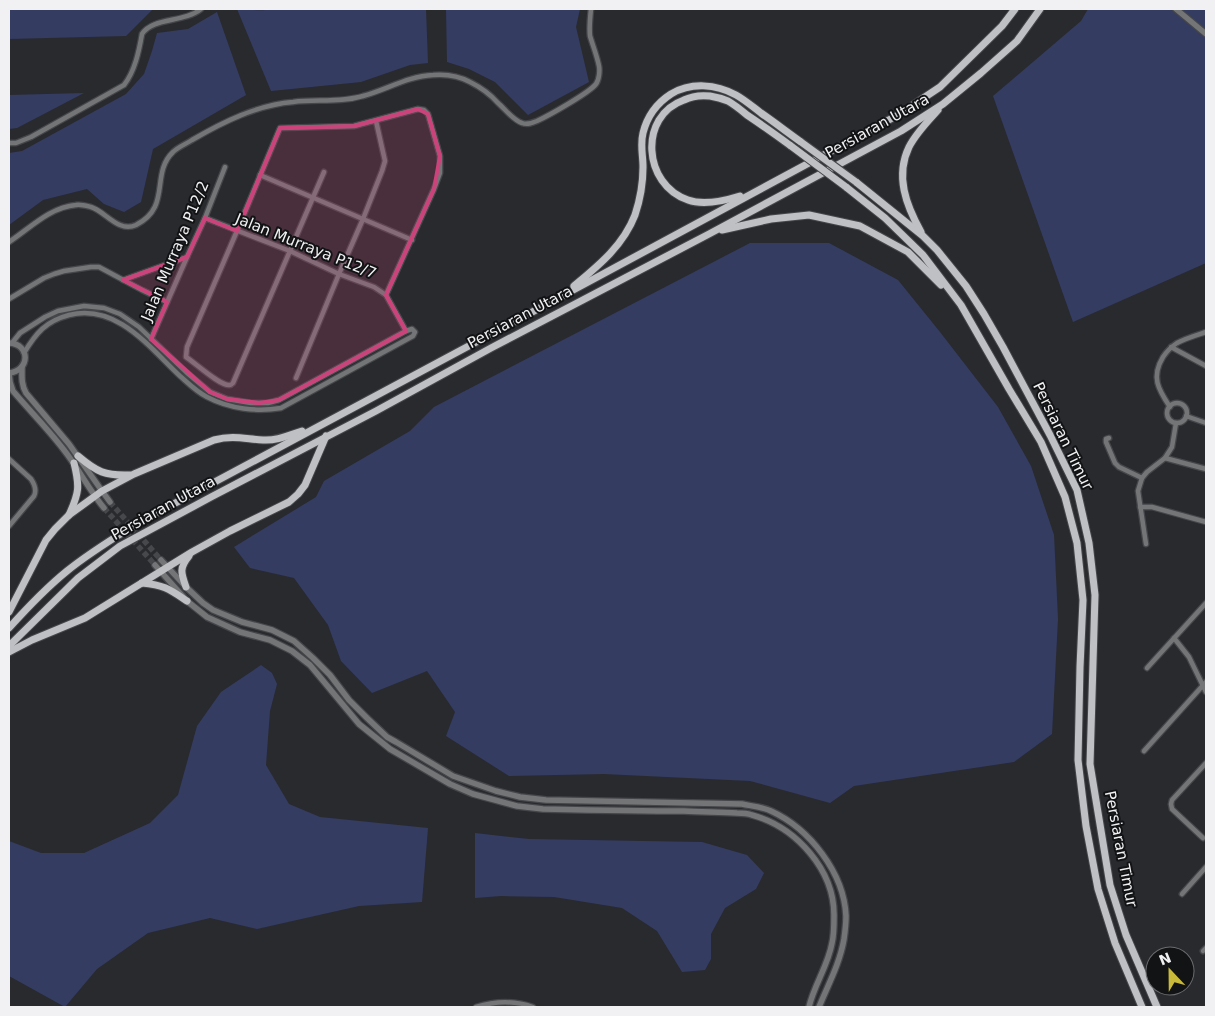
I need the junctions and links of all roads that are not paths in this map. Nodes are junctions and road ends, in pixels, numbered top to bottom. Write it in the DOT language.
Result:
graph roads {
  1 [pos="201,9"];
  2 [pos="591,9"];
  3 [pos="1015,9"];
  4 [pos="1040,9"];
  5 [pos="1176,9"];
  6 [pos="1206,34"];
  7 [pos="943,104"];
  8 [pos="376,121"];
  9 [pos="9,143"];
  10 [pos="225,167"];
  11 [pos="324,172"];
  12 [pos="260,175"];
  13 [pos="756,192"];
  14 [pos="314,197"];
  15 [pos="205,218"];
  16 [pos="363,219"];
  17 [pos="237,231"];
  18 [pos="709,234"];
  19 [pos="923,236"];
  20 [pos="412,240"];
  21 [pos="9,242"];
  22 [pos="290,252"];
  23 [pos="187,257"];
  24 [pos="338,274"];
  25 [pos="123,280"];
  26 [pos="386,295"];
  27 [pos="564,295"];
  28 [pos="9,299"];
  29 [pos="167,302"];
  30 [pos="961,305"];
  31 [pos="406,332"];
  32 [pos="1206,332"];
  33 [pos="151,339"];
  34 [pos="10,343"];
  35 [pos="147,344"];
  36 [pos="1171,347"];
  37 [pos="24,353"];
  38 [pos="22,366"];
  39 [pos="1206,366"];
  40 [pos="9,373"];
  41 [pos="296,378"];
  42 [pos="1170,407"];
  43 [pos="1186,416"];
  44 [pos="1176,422"];
  45 [pos="1206,423"];
  46 [pos="316,427"];
  47 [pos="326,436"];
  48 [pos="1109,438"];
  49 [pos="78,456"];
  50 [pos="1165,458"];
  51 [pos="9,459"];
  52 [pos="74,463"];
  53 [pos="1206,469"];
  54 [pos="134,474"];
  55 [pos="1142,478"];
  56 [pos="102,491"];
  57 [pos="94,496"];
  58 [pos="110,502"];
  59 [pos="1140,507"];
  60 [pos="104,508"];
  61 [pos="69,515"];
  62 [pos="1206,522"];
  63 [pos="9,526"];
  64 [pos="1146,544"];
  65 [pos="192,552"];
  66 [pos="161,560"];
  67 [pos="155,565"];
  68 [pos="167,567"];
  69 [pos="160,571"];
  70 [pos="142,583"];
  71 [pos="186,587"];
  72 [pos="187,601"];
  73 [pos="1206,603"];
  74 [pos="9,612"];
  75 [pos="9,628"];
  76 [pos="1174,638"];
  77 [pos="9,646"];
  78 [pos="9,652"];
  79 [pos="1147,668"];
  80 [pos="1205,684"];
  81 [pos="1206,692"];
  82 [pos="1144,750"];
  83 [pos="1206,765"];
  84 [pos="1203,838"];
  85 [pos="1206,868"];
  86 [pos="1182,894"];
  87 [pos="476,1007"];
  88 [pos="533,1007"];
  89 [pos="808,1007"];
  90 [pos="820,1007"];
  91 [pos="1142,1007"];
  92 [pos="1157,1007"];
  1 -- 9 [label="street"];
  2 -- 21 [label="street"];
  3 -- 13 [label="main road, Persiaran Utara"];
  4 -- 7 [label="main road, Persiaran Utara"];
  5 -- 6 [label="street"];
  7 -- 18 [label="main road, Persiaran Utara"];
  7 -- 19 [label="main road"];
  8 -- 12 [label="street"];
  8 -- 16 [label="street"];
  8 -- 20 [label="street"];
  10 -- 15 [label="street, Jalan Murraya P12/2"];
  11 -- 14 [label="street"];
  12 -- 14 [label="street"];
  12 -- 17 [label="street"];
  13 -- 27 [label="main road, Persiaran Utara"];
  13 -- 30 [label="main road, Persiaran Timur, bridge"];
  14 -- 16 [label="street"];
  14 -- 22 [label="street"];
  15 -- 17 [label="street, Jalan Murraya P12/7"];
  15 -- 23 [label="street, Jalan Murraya P12/2"];
  16 -- 20 [label="street"];
  16 -- 24 [label="street"];
  17 -- 22 [label="street, Jalan Murraya P12/7"];
  17 -- 22 [label="street"];
  18 -- 30 [label="main road"];
  18 -- 47 [label="main road, Persiaran Utara"];
  19 -- 27 [label="main road, Persiaran Timur, bridge"];
  19 -- 92 [label="main road, Persiaran Timur"];
  20 -- 26 [label="street"];
  22 -- 24 [label="street, Jalan Murraya P12/7"];
  23 -- 25 [label="street"];
  23 -- 29 [label="street, Jalan Murraya P12/2"];
  24 -- 26 [label="street, Jalan Murraya P12/7"];
  24 -- 41 [label="street"];
  25 -- 28 [label="street"];
  25 -- 29 [label="street"];
  26 -- 31 [label="street, Jalan Murraya P12/7"];
  27 -- 46 [label="main road, Persiaran Utara"];
  29 -- 33 [label="street, Jalan Murraya P12/2"];
  30 -- 91 [label="main road, Persiaran Timur"];
  31 -- 33 [label="street"];
  31 -- 35 [label="street"];
  32 -- 36 [label="street"];
  33 -- 34 [label="street"];
  33 -- 35 [label="street, Jalan Murraya P12/2"];
  34 -- 37 [label="street"];
  35 -- 37 [label="street"];
  36 -- 39 [label="street"];
  36 -- 42 [label="street"];
  37 -- 38 [label="street"];
  38 -- 40 [label="street"];
  38 -- 49 [label="street"];
  40 -- 52 [label="street"];
  42 -- 43 [label="street"];
  42 -- 44 [label="street"];
  43 -- 44 [label="street"];
  43 -- 45 [label="street"];
  44 -- 50 [label="street"];
  46 -- 54 [label="main road"];
  46 -- 75 [label="main road, Persiaran Utara"];
  47 -- 65 [label="main road"];
  47 -- 77 [label="main road, Persiaran Utara"];
  48 -- 55 [label="street"];
  49 -- 54 [label="main road"];
  49 -- 56 [label="street"];
  50 -- 53 [label="street"];
  50 -- 55 [label="street"];
  51 -- 63 [label="street"];
  52 -- 57 [label="street"];
  52 -- 61 [label="main road"];
  54 -- 56 [label="main road"];
  55 -- 59 [label="street"];
  56 -- 57 [label="main road"];
  56 -- 58 [label="street"];
  57 -- 60 [label="street"];
  57 -- 61 [label="main road"];
  59 -- 62 [label="street"];
  59 -- 64 [label="street"];
  61 -- 74 [label="main road"];
  65 -- 68 [label="main road"];
  65 -- 71 [label="main road"];
  66 -- 68 [label="street"];
  67 -- 69 [label="street"];
  68 -- 69 [label="main road"];
  68 -- 71 [label="street"];
  69 -- 70 [label="main road"];
  69 -- 72 [label="street"];
  70 -- 72 [label="main road"];
  70 -- 78 [label="main road"];
  71 -- 90 [label="street"];
  72 -- 89 [label="street"];
  73 -- 76 [label="street"];
  76 -- 79 [label="street"];
  76 -- 80 [label="street"];
  80 -- 81 [label="street"];
  80 -- 82 [label="street"];
  83 -- 84 [label="street"];
  85 -- 86 [label="street"];
  87 -- 88 [label="street"];
}
